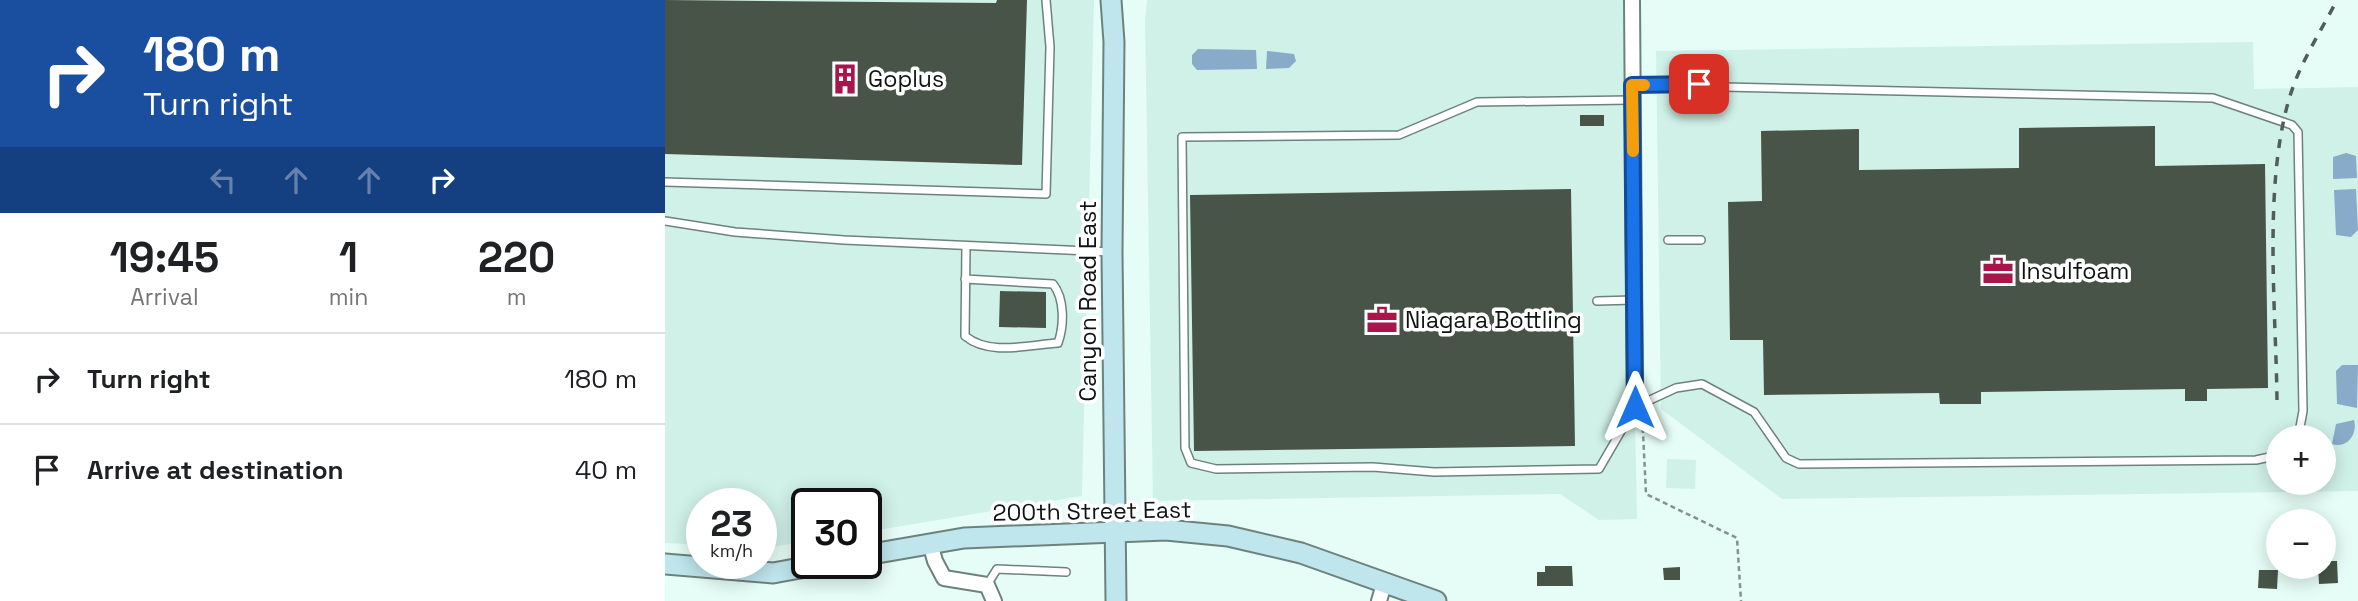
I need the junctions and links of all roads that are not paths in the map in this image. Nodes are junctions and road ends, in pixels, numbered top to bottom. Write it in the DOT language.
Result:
graph roads {
  1 [pos="1046,0"];
  2 [pos="1111,0"];
  3 [pos="1632,0"];
  4 [pos="1632,92"];
  5 [pos="665,182"];
  6 [pos="665,221"];
  7 [pos="1668,240"];
  8 [pos="1700,240"];
  9 [pos="965,247"];
  10 [pos="1112,252"];
  11 [pos="965,279"];
  12 [pos="1634,300"];
  13 [pos="1597,301"];
  14 [pos="1635,407"];
  15 [pos="2300,425"];
  16 [pos="2266,457"];
  17 [pos="1115,531"];
  18 [pos="930,543"];
  19 [pos="882,552"];
  20 [pos="665,564"];
  21 [pos="791,570"];
  22 [pos="1066,572"];
  23 [pos="987,585"];
  24 [pos="1381,593"];
  25 [pos="994,601"];
  26 [pos="1116,601"];
  27 [pos="1436,601"];
  1 -- 5 [label="lane"];
  2 -- 10 [label="street, Canyon Road East"];
  3 -- 4 [label="street"];
  4 -- 12 [label="street"];
  4 -- 14 [label="lane"];
  4 -- 15 [label="lane"];
  6 -- 9 [label="lane"];
  7 -- 8 [label="lane"];
  9 -- 10 [label="lane"];
  9 -- 11 [label="lane"];
  10 -- 17 [label="street, Canyon Road East"];
  11 -- 11 [label="lane"];
  12 -- 13 [label="lane"];
  12 -- 14 [label="street"];
  14 -- 16 [label="lane"];
  17 -- 18 [label="street, 200th Street East"];
  17 -- 24 [label="street, 200th Street East"];
  17 -- 26 [label="street, Canyon Road East"];
  18 -- 19 [label="street, 200th Street East"];
  18 -- 23 [label="street"];
  20 -- 21 [label="street"];
  22 -- 23 [label="lane"];
  23 -- 25 [label="street"];
  24 -- 27 [label="street, 200th Street East"];
}
